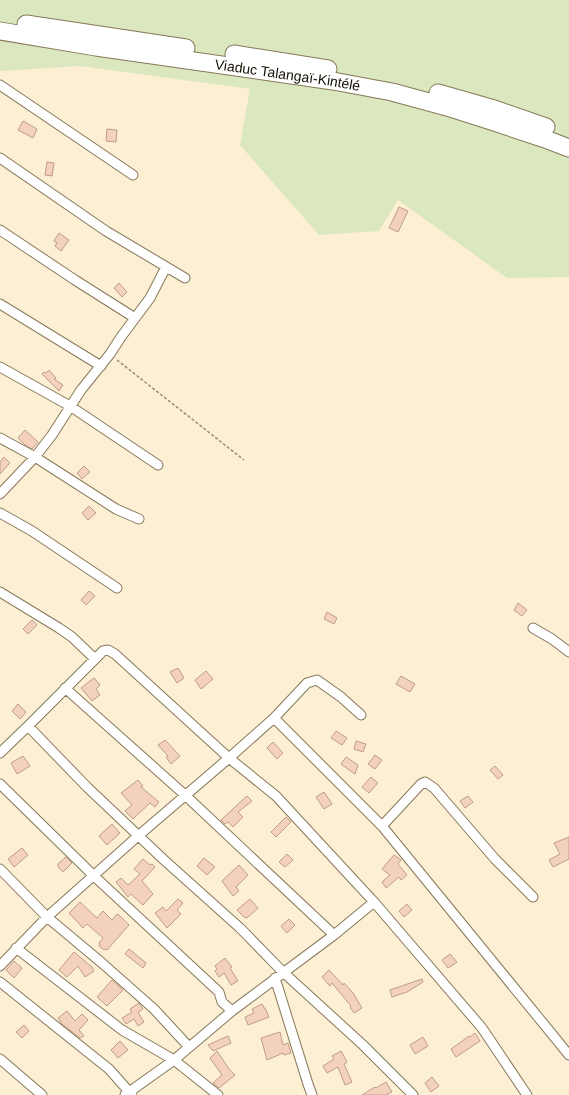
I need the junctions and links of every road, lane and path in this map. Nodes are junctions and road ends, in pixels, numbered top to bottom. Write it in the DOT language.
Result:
graph roads {
  1 [pos="0,20"];
  2 [pos="0,31"];
  3 [pos="0,85"];
  4 [pos="569,136"];
  5 [pos="569,148"];
  6 [pos="0,158"];
  7 [pos="133,175"];
  8 [pos="0,230"];
  9 [pos="166,267"];
  10 [pos="184,278"];
  11 [pos="0,304"];
  12 [pos="136,318"];
  13 [pos="110,354"];
  14 [pos="101,366"];
  15 [pos="0,367"];
  16 [pos="70,406"];
  17 [pos="0,438"];
  18 [pos="35,457"];
  19 [pos="244,460"];
  20 [pos="158,465"];
  21 [pos="0,494"];
  22 [pos="0,513"];
  23 [pos="139,519"];
  24 [pos="118,588"];
  25 [pos="0,592"];
  26 [pos="533,628"];
  27 [pos="569,652"];
  28 [pos="95,659"];
  29 [pos="65,688"];
  30 [pos="360,715"];
  31 [pos="274,718"];
  32 [pos="28,726"];
  33 [pos="0,753"];
  34 [pos="229,758"];
  35 [pos="0,784"];
  36 [pos="185,795"];
  37 [pos="382,826"];
  38 [pos="138,836"];
  39 [pos="0,869"];
  40 [pos="94,876"];
  41 [pos="533,897"];
  42 [pos="374,902"];
  43 [pos="47,917"];
  44 [pos="334,935"];
  45 [pos="16,948"];
  46 [pos="0,966"];
  47 [pos="279,975"];
  48 [pos="0,982"];
  49 [pos="232,1011"];
  50 [pos="189,1047"];
  51 [pos="569,1055"];
  52 [pos="0,1059"];
  53 [pos="174,1060"];
  54 [pos="129,1094"];
  55 [pos="42,1095"];
  56 [pos="218,1095"];
  57 [pos="312,1095"];
  58 [pos="411,1095"];
  59 [pos="527,1095"];
  1 -- 4 [label="highway, Viaduc Talangaï-Kintélé"];
  2 -- 5 [label="highway, Viaduc Talangaï-Kintélé"];
  3 -- 7 [label="street"];
  6 -- 9 [label="street"];
  8 -- 12 [label="street"];
  9 -- 10 [label="street"];
  9 -- 12 [label="street"];
  11 -- 14 [label="street"];
  12 -- 13 [label="street"];
  13 -- 14 [label="street"];
  13 -- 19 [label="path"];
  14 -- 16 [label="street"];
  15 -- 16 [label="street"];
  16 -- 18 [label="street"];
  16 -- 20 [label="street"];
  17 -- 18 [label="street"];
  18 -- 21 [label="street"];
  18 -- 23 [label="street"];
  22 -- 24 [label="street"];
  25 -- 28 [label="street"];
  26 -- 27 [label="street"];
  28 -- 29 [label="street"];
  28 -- 34 [label="street"];
  29 -- 32 [label="street"];
  29 -- 36 [label="street"];
  30 -- 31 [label="street"];
  31 -- 34 [label="street"];
  31 -- 37 [label="street"];
  32 -- 33 [label="street"];
  32 -- 38 [label="street"];
  34 -- 36 [label="street"];
  34 -- 42 [label="street"];
  35 -- 40 [label="street"];
  36 -- 38 [label="street"];
  36 -- 44 [label="street"];
  37 -- 41 [label="street"];
  37 -- 51 [label="street"];
  38 -- 40 [label="street"];
  38 -- 47 [label="street"];
  39 -- 43 [label="street"];
  40 -- 43 [label="street"];
  40 -- 49 [label="street"];
  42 -- 44 [label="street"];
  42 -- 59 [label="street"];
  43 -- 45 [label="street"];
  43 -- 50 [label="street"];
  44 -- 47 [label="street"];
  45 -- 46 [label="street"];
  45 -- 53 [label="street"];
  47 -- 49 [label="street"];
  47 -- 57 [label="street"];
  47 -- 58 [label="street"];
  48 -- 54 [label="street"];
  49 -- 50 [label="street"];
  50 -- 53 [label="street"];
  52 -- 55 [label="street"];
  53 -- 54 [label="street"];
  53 -- 56 [label="street"];
}
